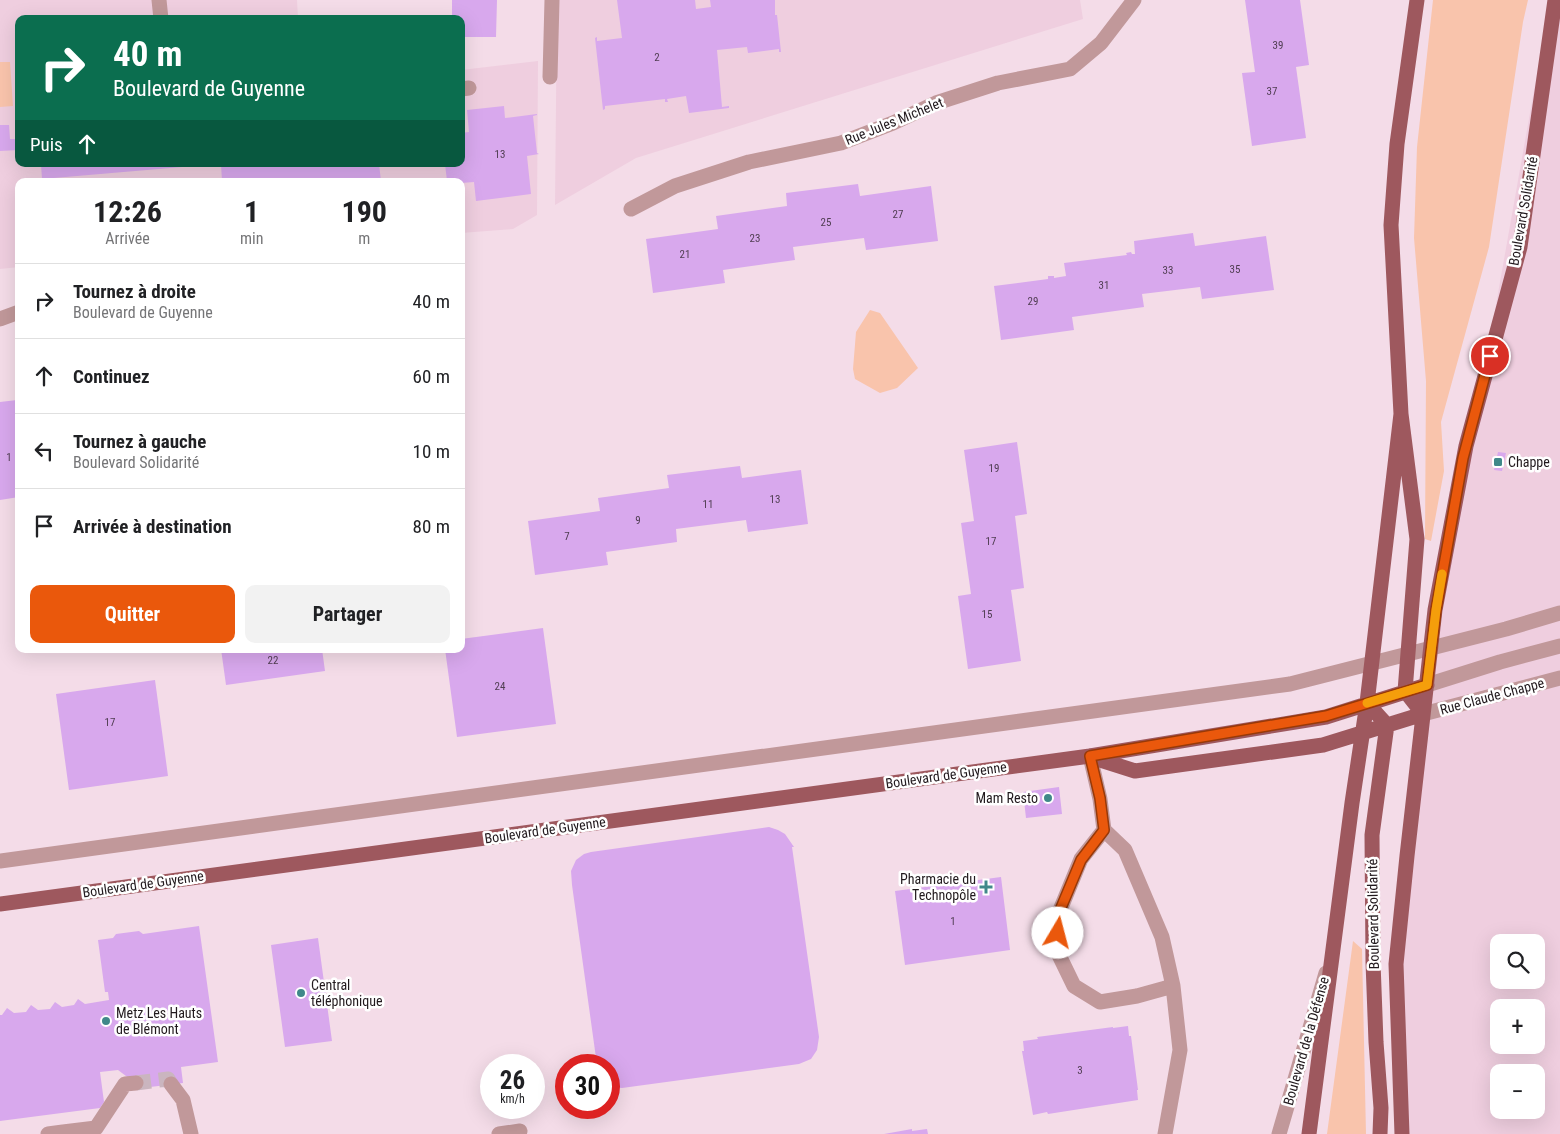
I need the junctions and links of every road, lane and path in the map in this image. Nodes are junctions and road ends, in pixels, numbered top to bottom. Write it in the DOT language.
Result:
graph roads {
  1 [pos="159,0"];
  2 [pos="552,0"];
  3 [pos="1134,0"];
  4 [pos="1417,0"];
  5 [pos="1555,0"];
  6 [pos="161,15"];
  7 [pos="550,77"];
  8 [pos="630,208"];
  9 [pos="15,313"];
  10 [pos="0,319"];
  11 [pos="1401,414"];
  12 [pos="1560,613"];
  13 [pos="1560,646"];
  14 [pos="1431,648"];
  15 [pos="1409,654"];
  16 [pos="1372,662"];
  17 [pos="1560,678"];
  18 [pos="1427,685"];
  19 [pos="1405,691"];
  20 [pos="1367,703"];
  21 [pos="1423,714"];
  22 [pos="1387,725"];
  23 [pos="1363,731"];
  24 [pos="1090,756"];
  25 [pos="1104,830"];
  26 [pos="0,861"];
  27 [pos="0,904"];
  28 [pos="1333,948"];
  29 [pos="1173,986"];
  30 [pos="136,1083"];
  31 [pos="171,1084"];
  32 [pos="520,1131"];
  33 [pos="58,1133"];
  34 [pos="192,1134"];
  35 [pos="499,1134"];
  36 [pos="1165,1134"];
  37 [pos="1279,1134"];
  38 [pos="1309,1134"];
  39 [pos="1380,1134"];
  40 [pos="1402,1134"];
  1 -- 6 [label="street"];
  2 -- 7 [label="street"];
  3 -- 8 [label="street, Rue Jules Michelet"];
  4 -- 11 [label="main road, Boulevard Solidarité"];
  5 -- 14 [label="main road, Boulevard Solidarité"];
  9 -- 10 [label="street"];
  11 -- 15 [label="main road, Boulevard Solidarité"];
  11 -- 16 [label="main road, Boulevard Solidarité"];
  12 -- 14 [label="street"];
  13 -- 18 [label="street, Rue Claude Chappe"];
  14 -- 15 [label="street"];
  14 -- 18 [label="main road, Boulevard Solidarité"];
  15 -- 16 [label="street"];
  15 -- 19 [label="main road, Boulevard Solidarité"];
  16 -- 20 [label="main road, Boulevard Solidarité"];
  16 -- 26 [label="street"];
  17 -- 21 [label="street, Rue Claude Chappe"];
  18 -- 19 [label="main road, Boulevard de Guyenne"];
  18 -- 21 [label="main road, Boulevard Solidarité"];
  19 -- 20 [label="main road, Boulevard de Guyenne"];
  19 -- 21 [label="main road"];
  20 -- 22 [label="main road"];
  20 -- 23 [label="main road, Boulevard Solidarité"];
  20 -- 24 [label="main road, Boulevard de Guyenne"];
  21 -- 22 [label="main road, Boulevard de Guyenne"];
  21 -- 40 [label="main road, Boulevard Solidarité"];
  22 -- 23 [label="main road, Boulevard de Guyenne"];
  22 -- 39 [label="main road, Boulevard Solidarité"];
  23 -- 24 [label="main road, Boulevard de Guyenne"];
  23 -- 28 [label="main road, Boulevard Solidarité"];
  24 -- 25 [label="street"];
  24 -- 27 [label="main road, Boulevard de Guyenne"];
  25 -- 29 [label="street"];
  25 -- 29 [label="street"];
  28 -- 37 [label="street, Boulevard de la Défense"];
  28 -- 38 [label="main road, Boulevard Solidarité"];
  29 -- 36 [label="street"];
  30 -- 33 [label="street"];
  31 -- 34 [label="street"];
  32 -- 35 [label="street"];
}
